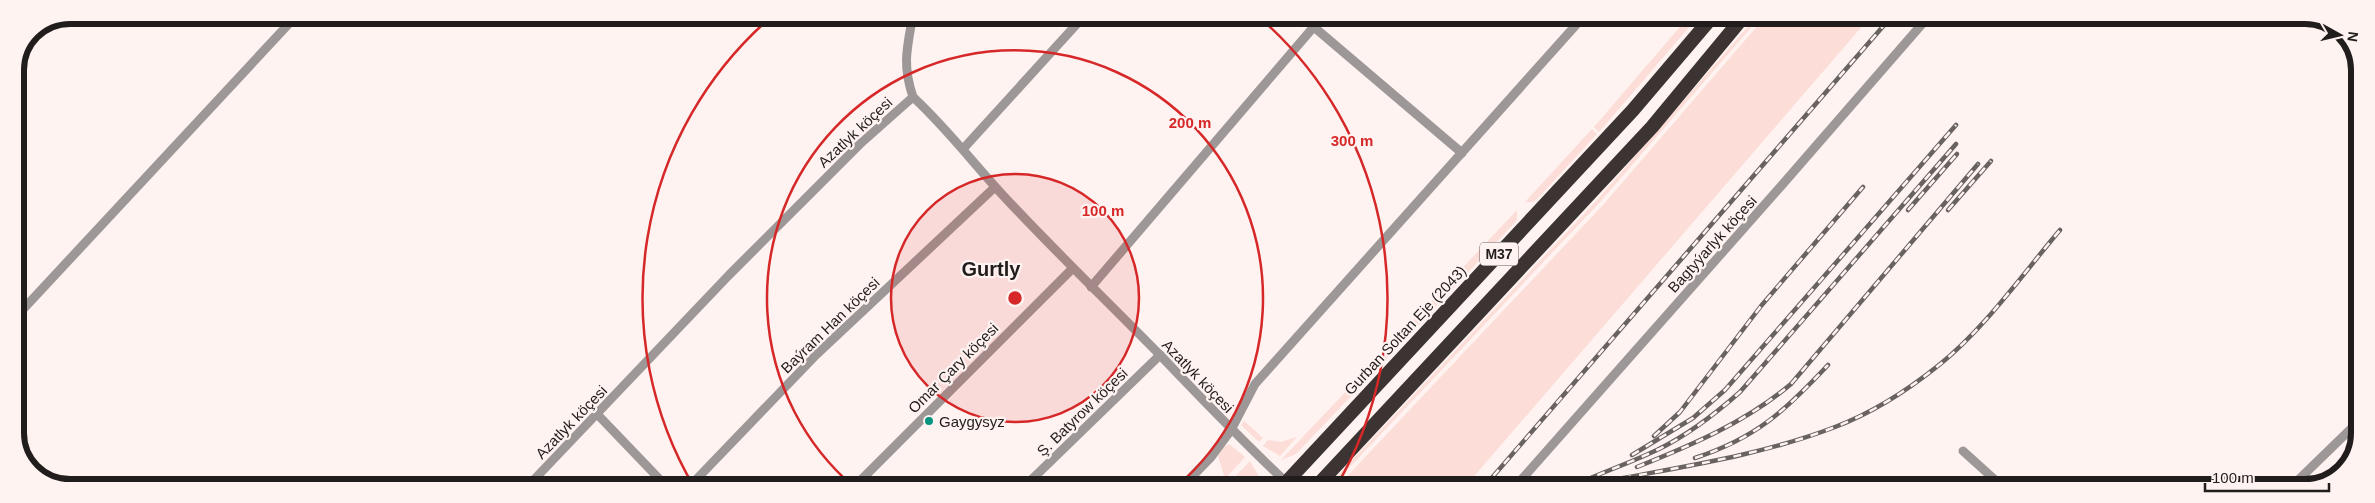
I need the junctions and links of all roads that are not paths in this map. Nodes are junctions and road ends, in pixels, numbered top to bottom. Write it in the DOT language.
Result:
graph roads {
  1 [pos="289,24"];
  2 [pos="911,24"];
  3 [pos="1078,24"];
  4 [pos="1309,24"];
  5 [pos="1315,24"];
  6 [pos="1577,24"];
  7 [pos="1705,24"];
  8 [pos="1737,24"];
  9 [pos="1922,24"];
  10 [pos="1312,27"];
  11 [pos="913,97"];
  12 [pos="963,149"];
  13 [pos="1462,153"];
  14 [pos="995,187"];
  15 [pos="1072,269"];
  16 [pos="1091,287"];
  17 [pos="24,308"];
  18 [pos="1160,355"];
  19 [pos="598,414"];
  20 [pos="2351,429"];
  21 [pos="1231,430"];
  22 [pos="1963,450"];
  23 [pos="535,479"];
  24 [pos="659,479"];
  25 [pos="697,479"];
  26 [pos="862,479"];
  27 [pos="1032,479"];
  28 [pos="1190,479"];
  29 [pos="1277,479"];
  30 [pos="1289,479"];
  31 [pos="1323,479"];
  32 [pos="1522,479"];
  33 [pos="1994,479"];
  34 [pos="2299,479"];
  1 -- 17 [label="street"];
  2 -- 11 [label="street"];
  3 -- 12 [label="street"];
  4 -- 10 [label="street"];
  5 -- 10 [label="street"];
  6 -- 13 [label="street"];
  7 -- 30 [label="highway, Gurban Soltan Eje (2043) / M37"];
  8 -- 31 [label="highway, M37"];
  9 -- 32 [label="street, Bagtyýarlyk köçesi"];
  10 -- 13 [label="street"];
  10 -- 16 [label="street"];
  11 -- 12 [label="street, Azatlyk köçesi"];
  11 -- 19 [label="street, Azatlyk köçesi"];
  12 -- 14 [label="street, Azatlyk köçesi"];
  13 -- 21 [label="street"];
  14 -- 15 [label="street, Azatlyk köçesi"];
  14 -- 25 [label="street, Baýram Han köçesi"];
  15 -- 16 [label="street, Azatlyk köçesi"];
  15 -- 26 [label="street, Omar Çary köçesi"];
  16 -- 18 [label="street, Azatlyk köçesi"];
  18 -- 21 [label="street, Azatlyk köçesi"];
  18 -- 27 [label="street, Ş. Batyrow köçesi"];
  19 -- 23 [label="street, Azatlyk köçesi"];
  19 -- 24 [label="street"];
  20 -- 34 [label="street"];
  21 -- 28 [label="street"];
  21 -- 29 [label="street, Azatlyk köçesi"];
  22 -- 33 [label="street"];
}
